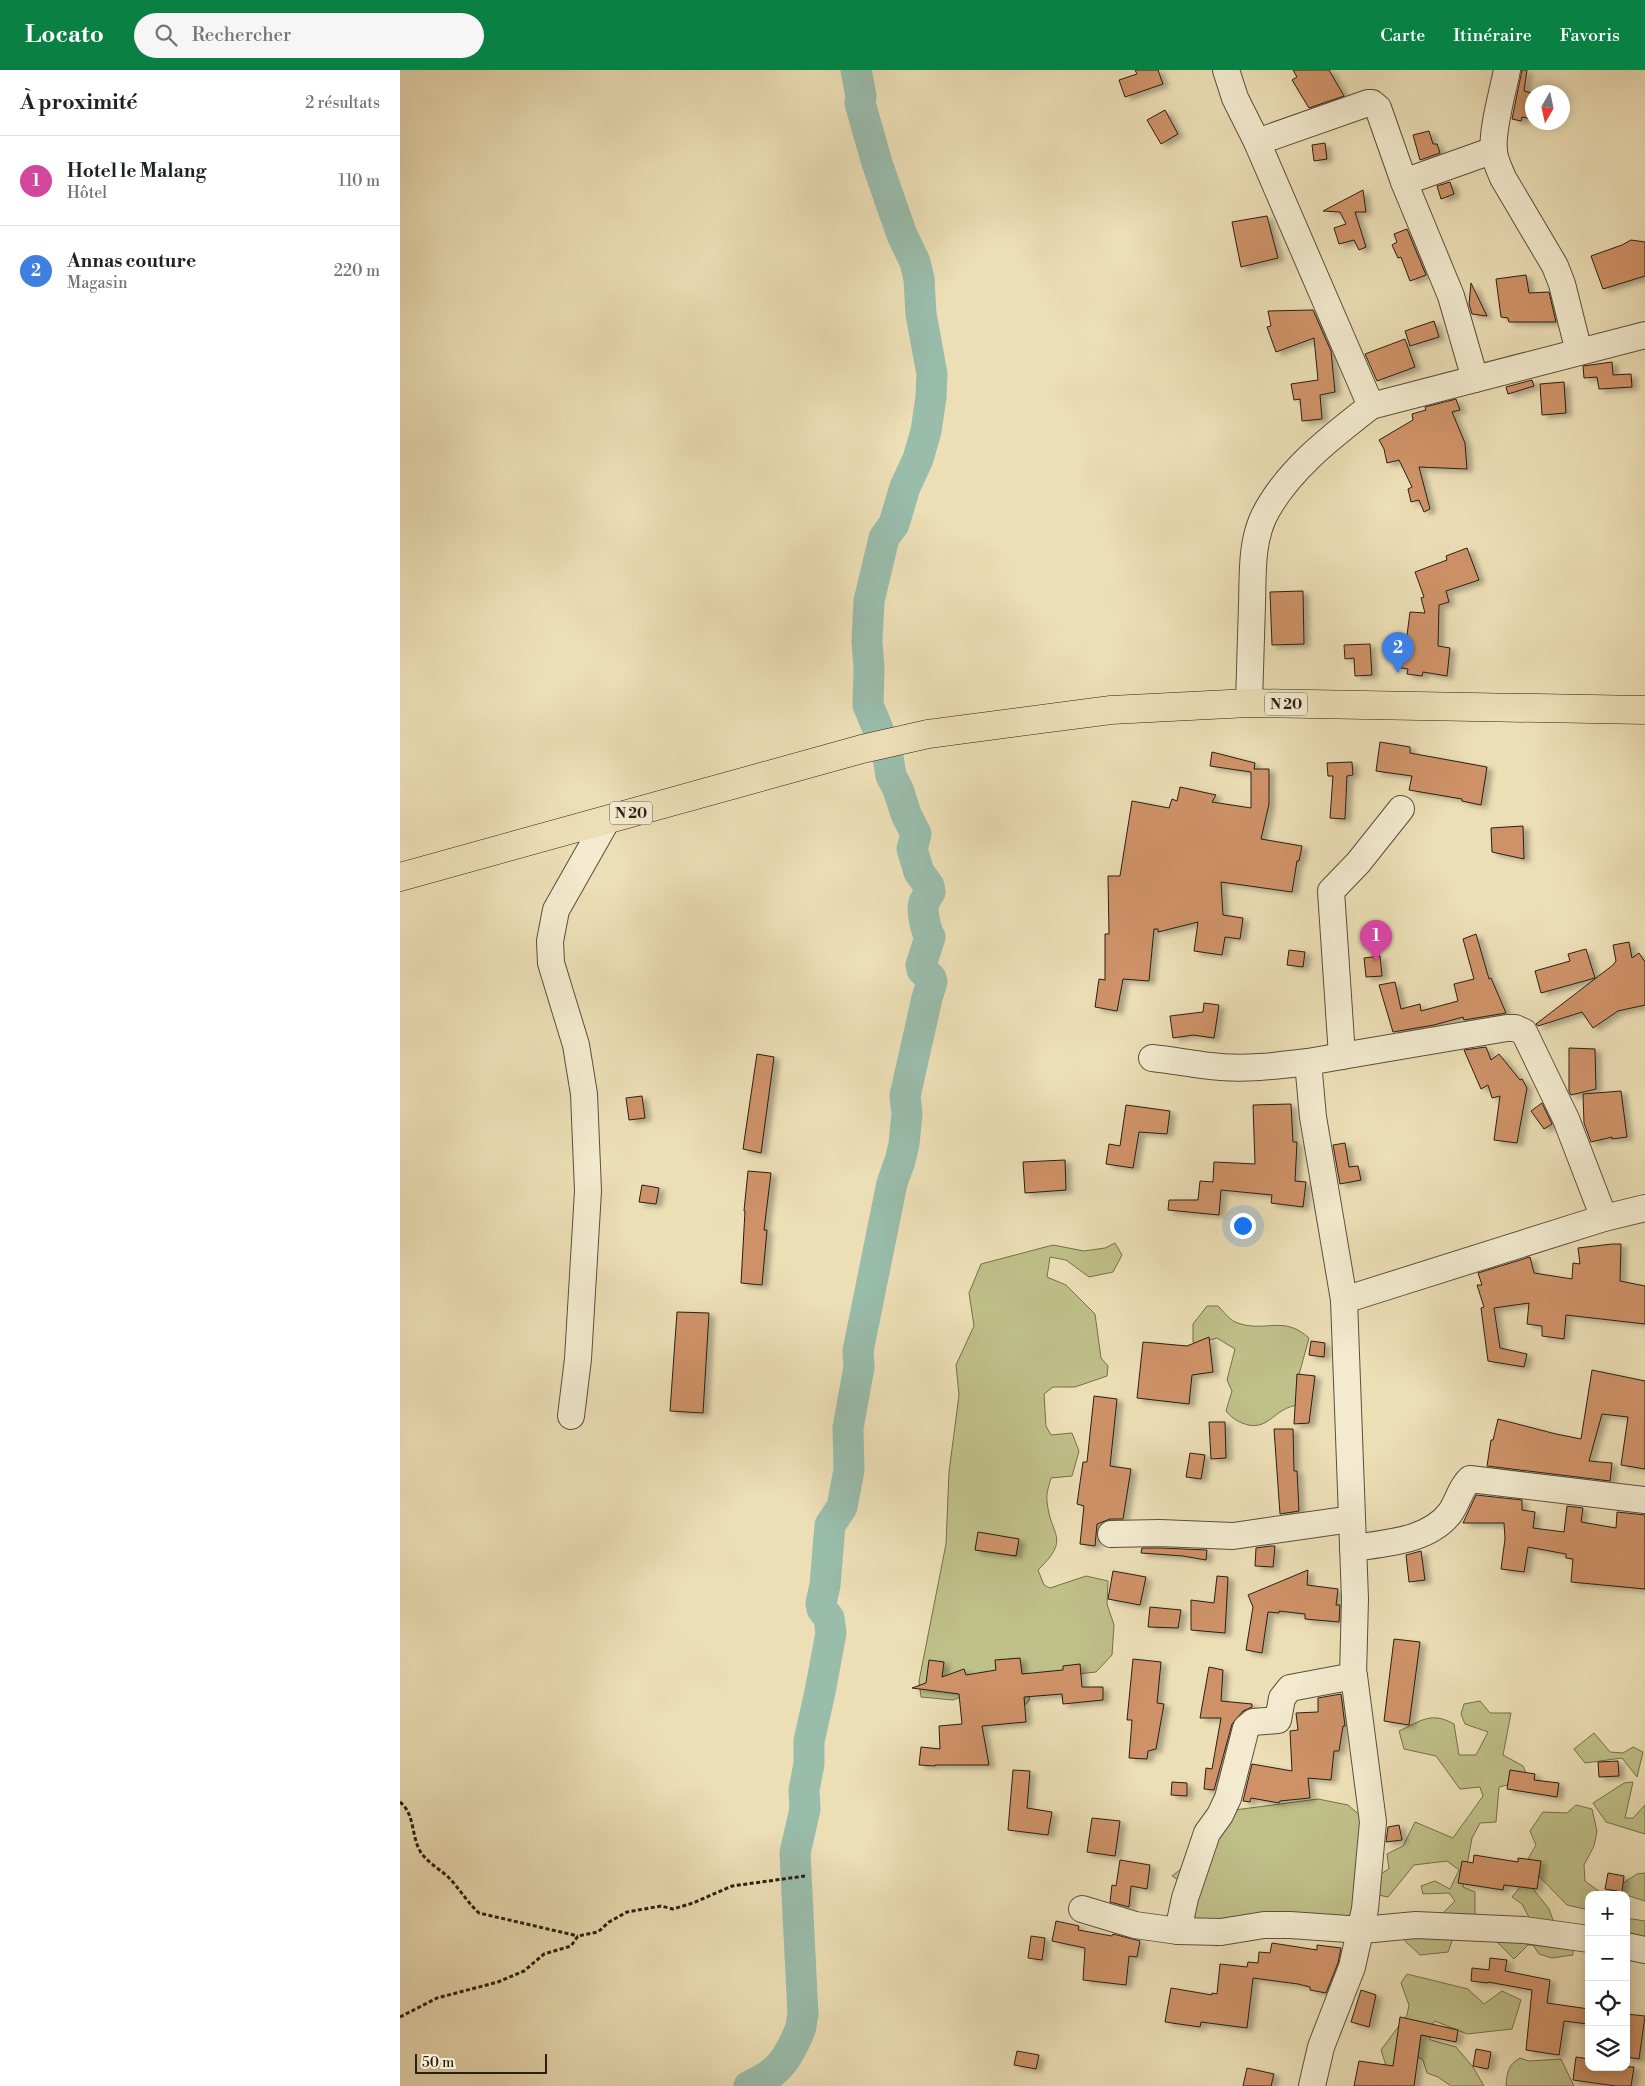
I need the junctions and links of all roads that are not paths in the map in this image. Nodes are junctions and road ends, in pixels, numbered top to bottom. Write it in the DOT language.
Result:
graph roads {
  1 [pos="1226,70"];
  2 [pos="1507,70"];
  3 [pos="1257,142"];
  4 [pos="1494,150"];
  5 [pos="1404,182"];
  6 [pos="1645,335"];
  7 [pos="1579,352"];
  8 [pos="1475,379"];
  9 [pos="1371,406"];
  10 [pos="1249,703"];
  11 [pos="1645,710"];
  12 [pos="1401,809"];
  13 [pos="607,820"];
  14 [pos="402,878"];
  15 [pos="1342,1056"];
  16 [pos="1152,1058"];
  17 [pos="1308,1062"];
  18 [pos="1645,1208"];
  19 [pos="1604,1218"];
  20 [pos="1344,1300"];
  21 [pos="571,1416"];
  22 [pos="1645,1500"];
  23 [pos="1352,1519"];
  24 [pos="1111,1534"];
  25 [pos="1353,1548"];
  26 [pos="1354,1676"];
  27 [pos="1082,1909"];
  28 [pos="1362,1930"];
  29 [pos="1178,1931"];
  30 [pos="1585,1938"];
  31 [pos="1630,1947"];
  32 [pos="1645,1950"];
  33 [pos="1312,2086"];
  1 -- 3 [label="street"];
  2 -- 4 [label="street"];
  3 -- 5 [label="street"];
  3 -- 9 [label="street"];
  4 -- 5 [label="street"];
  4 -- 7 [label="street"];
  5 -- 8 [label="street"];
  6 -- 7 [label="street"];
  7 -- 8 [label="street"];
  8 -- 9 [label="street"];
  9 -- 10 [label="street"];
  10 -- 11 [label="highway, N 20"];
  10 -- 13 [label="highway, N 20"];
  12 -- 15 [label="street"];
  13 -- 14 [label="highway, N 20"];
  13 -- 21 [label="street"];
  15 -- 17 [label="street"];
  15 -- 19 [label="street"];
  16 -- 17 [label="street"];
  17 -- 20 [label="street"];
  18 -- 19 [label="street"];
  19 -- 20 [label="street"];
  20 -- 23 [label="street"];
  22 -- 25 [label="street"];
  23 -- 24 [label="street"];
  23 -- 25 [label="street"];
  25 -- 26 [label="street"];
  26 -- 28 [label="street"];
  26 -- 29 [label="street"];
  27 -- 29 [label="street"];
  28 -- 29 [label="street"];
  28 -- 30 [label="street"];
  28 -- 33 [label="street"];
  31 -- 32 [label="street"];
}
